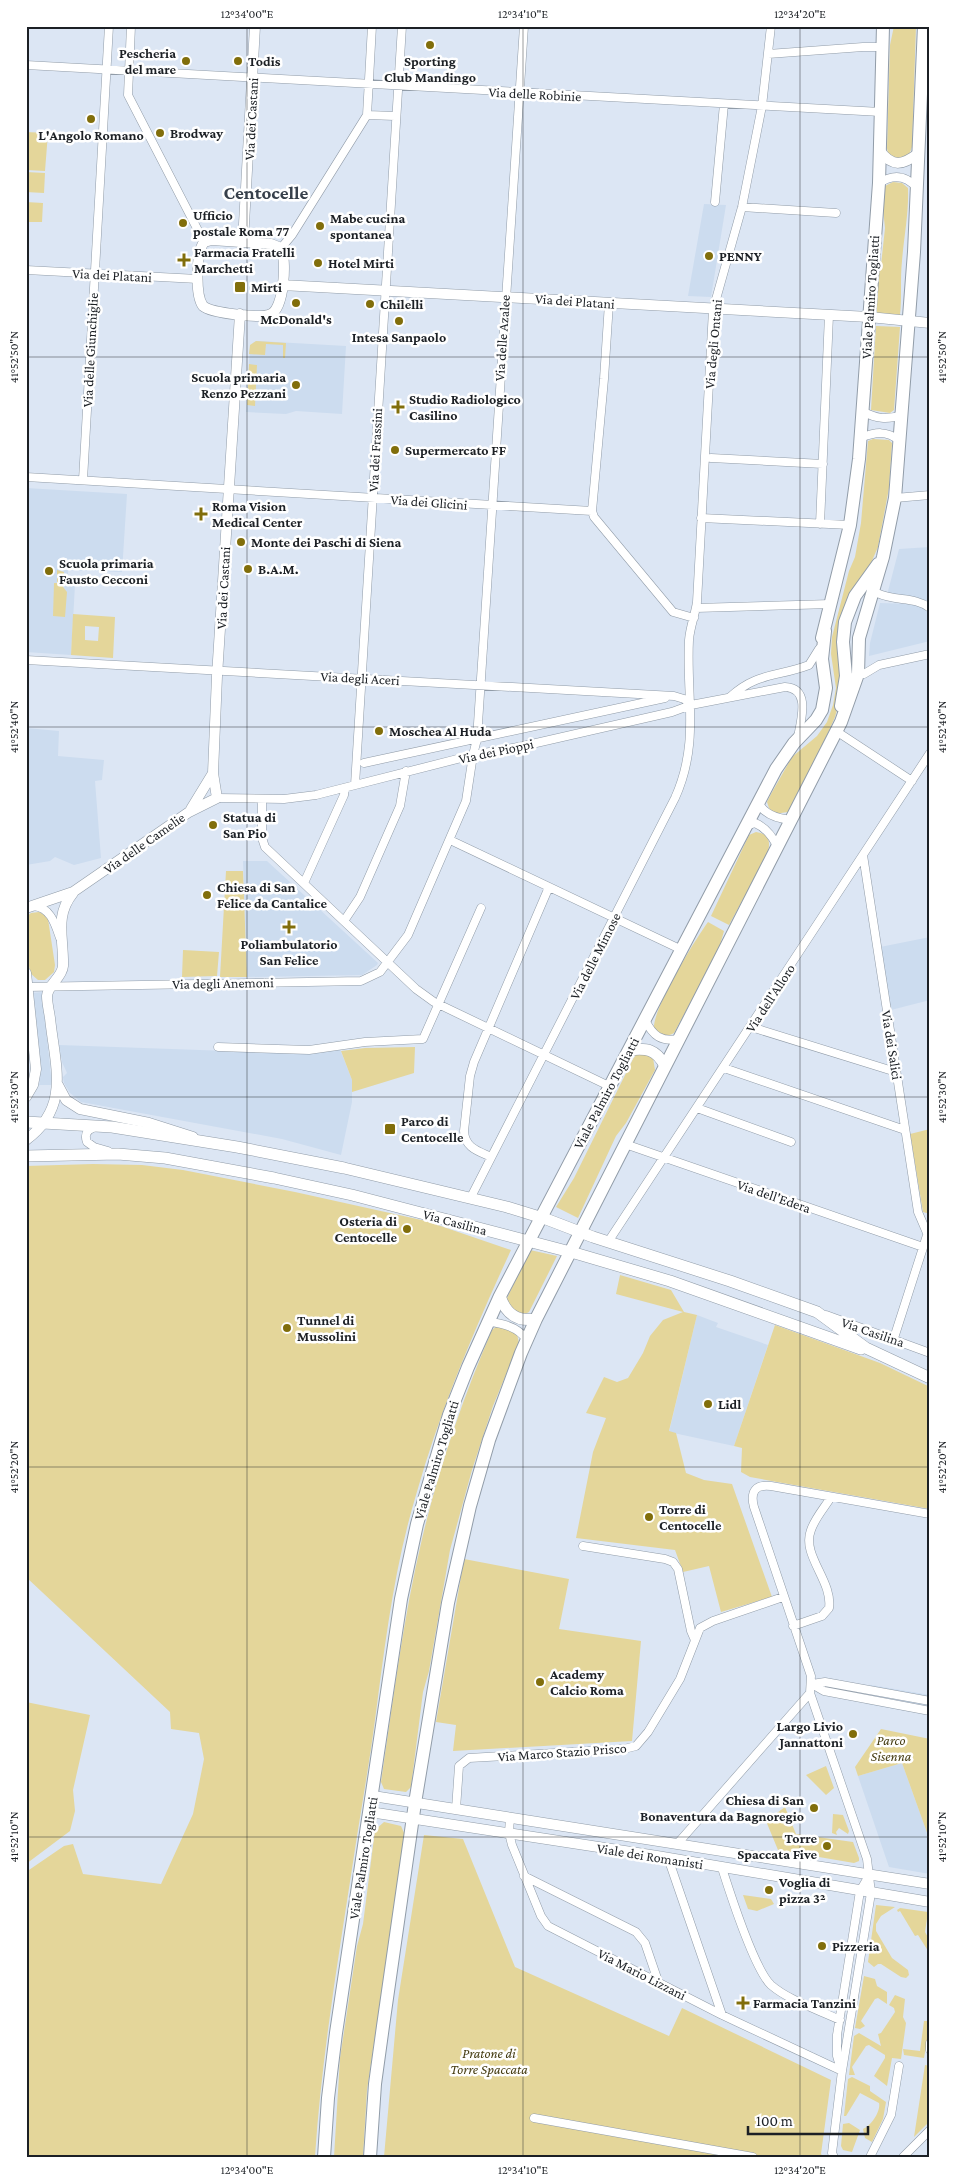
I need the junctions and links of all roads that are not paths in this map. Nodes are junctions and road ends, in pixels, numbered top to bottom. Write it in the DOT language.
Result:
graph roads {
  1 [pos="109,26"];
  2 [pos="131,26"];
  3 [pos="256,26"];
  4 [pos="372,26"];
  5 [pos="402,26"];
  6 [pos="524,26"];
  7 [pos="771,26"];
  8 [pos="883,26"];
  9 [pos="924,26"];
  10 [pos="927,41"];
  11 [pos="883,47"];
  12 [pos="768,54"];
  13 [pos="26,65"];
  14 [pos="108,70"];
  15 [pos="128,71"];
  16 [pos="253,77"];
  17 [pos="368,84"];
  18 [pos="398,86"];
  19 [pos="520,93"];
  20 [pos="724,104"];
  21 [pos="762,106"];
  22 [pos="881,112"];
  23 [pos="367,114"];
  24 [pos="396,116"];
  25 [pos="880,151"];
  26 [pos="919,153"];
  27 [pos="879,183"];
  28 [pos="917,188"];
  29 [pos="715,202"];
  30 [pos="742,208"];
  31 [pos="836,213"];
  32 [pos="204,242"];
  33 [pos="244,242"];
  34 [pos="281,248"];
  35 [pos="26,270"];
  36 [pos="95,274"];
  37 [pos="198,279"];
  38 [pos="282,285"];
  39 [pos="385,290"];
  40 [pos="505,297"];
  41 [pos="609,303"];
  42 [pos="713,310"];
  43 [pos="240,314"];
  44 [pos="829,316"];
  45 [pos="869,317"];
  46 [pos="909,322"];
  47 [pos="930,323"];
  48 [pos="862,411"];
  49 [pos="902,415"];
  50 [pos="860,438"];
  51 [pos="900,441"];
  52 [pos="711,458"];
  53 [pos="823,464"];
  54 [pos="26,477"];
  55 [pos="82,480"];
  56 [pos="228,489"];
  57 [pos="930,495"];
  58 [pos="372,498"];
  59 [pos="895,498"];
  60 [pos="491,506"];
  61 [pos="592,511"];
  62 [pos="701,518"];
  63 [pos="820,524"];
  64 [pos="850,525"];
  65 [pos="883,557"];
  66 [pos="877,593"];
  67 [pos="831,604"];
  68 [pos="696,608"];
  69 [pos="930,608"];
  70 [pos="694,618"];
  71 [pos="825,631"];
  72 [pos="819,649"];
  73 [pos="930,654"];
  74 [pos="26,660"];
  75 [pos="218,670"];
  76 [pos="864,674"];
  77 [pos="361,678"];
  78 [pos="480,684"];
  79 [pos="855,686"];
  80 [pos="674,696"];
  81 [pos="729,698"];
  82 [pos="691,705"];
  83 [pos="844,715"];
  84 [pos="836,731"];
  85 [pos="798,737"];
  86 [pos="477,739"];
  87 [pos="476,754"];
  88 [pos="930,754"];
  89 [pos="364,763"];
  90 [pos="406,771"];
  91 [pos="213,773"];
  92 [pos="912,781"];
  93 [pos="355,785"];
  94 [pos="345,788"];
  95 [pos="217,798"];
  96 [pos="262,799"];
  97 [pos="758,802"];
  98 [pos="189,812"];
  99 [pos="792,820"];
  100 [pos="746,826"];
  101 [pos="450,840"];
  102 [pos="778,848"];
  103 [pos="863,855"];
  104 [pos="304,883"];
  105 [pos="549,887"];
  106 [pos="73,892"];
  107 [pos="32,906"];
  108 [pos="481,908"];
  109 [pos="614,918"];
  110 [pos="344,921"];
  111 [pos="60,940"];
  112 [pos="680,949"];
  113 [pos="388,963"];
  114 [pos="26,973"];
  115 [pos="51,986"];
  116 [pos="27,987"];
  117 [pos="439,1004"];
  118 [pos="645,1020"];
  119 [pos="751,1027"];
  120 [pos="489,1028"];
  121 [pos="679,1038"];
  122 [pos="218,1047"];
  123 [pos="629,1050"];
  124 [pos="544,1054"];
  125 [pos="665,1066"];
  126 [pos="724,1068"];
  127 [pos="896,1072"];
  128 [pos="56,1078"];
  129 [pos="609,1086"];
  130 [pos="26,1097"];
  131 [pos="697,1108"];
  132 [pos="26,1122"];
  133 [pos="46,1123"];
  134 [pos="99,1125"];
  135 [pos="905,1130"];
  136 [pos="26,1140"];
  137 [pos="203,1141"];
  138 [pos="791,1142"];
  139 [pos="625,1144"];
  140 [pos="118,1154"];
  141 [pos="26,1156"];
  142 [pos="491,1157"];
  143 [pos="664,1158"];
  144 [pos="470,1197"];
  145 [pos="541,1217"];
  146 [pos="928,1230"];
  147 [pos="580,1233"];
  148 [pos="529,1242"];
  149 [pos="608,1242"];
  150 [pos="922,1247"];
  151 [pos="570,1252"];
  152 [pos="500,1296"];
  153 [pos="817,1312"];
  154 [pos="536,1319"];
  155 [pos="488,1322"];
  156 [pos="894,1338"];
  157 [pos="527,1340"];
  158 [pos="870,1351"];
  159 [pos="930,1353"];
  160 [pos="930,1378"];
  161 [pos="832,1497"];
  162 [pos="930,1514"];
  163 [pos="583,1546"];
  164 [pos="783,1597"];
  165 [pos="794,1626"];
  166 [pos="694,1638"];
  167 [pos="812,1684"];
  168 [pos="810,1693"];
  169 [pos="930,1700"];
  170 [pos="930,1710"];
  171 [pos="373,1796"];
  172 [pos="415,1803"];
  173 [pos="456,1809"];
  174 [pos="370,1812"];
  175 [pos="510,1818"];
  176 [pos="413,1819"];
  177 [pos="508,1833"];
  178 [pos="678,1843"];
  179 [pos="668,1858"];
  180 [pos="722,1868"];
  181 [pos="870,1874"];
  182 [pos="524,1876"];
  183 [pos="930,1884"];
  184 [pos="860,1891"];
  185 [pos="871,1893"];
  186 [pos="930,1902"];
  187 [pos="658,1981"];
  188 [pos="722,2015"];
  189 [pos="840,2020"];
  190 [pos="930,2043"];
  191 [pos="930,2050"];
  192 [pos="900,2066"];
  193 [pos="842,2071"];
  194 [pos="534,2118"];
  195 [pos="930,2130"];
  196 [pos="324,2157"];
  197 [pos="370,2157"];
  198 [pos="753,2157"];
  199 [pos="834,2157"];
  200 [pos="870,2157"];
  201 [pos="903,2157"];
  1 -- 14 [label="street, Via delle Giunchiglie"];
  2 -- 15 [label="street"];
  3 -- 16 [label="street, Via dei Castani"];
  4 -- 17 [label="street"];
  5 -- 18 [label="street"];
  6 -- 19 [label="street, Via delle Azalee"];
  7 -- 12 [label="street, Via degli Ontani"];
  8 -- 11 [label="main road, Viale Palmiro Togliatti"];
  9 -- 10 [label="main road"];
  10 -- 26 [label="main road"];
  11 -- 12 [label="street"];
  11 -- 22 [label="main road, Viale Palmiro Togliatti"];
  12 -- 21 [label="street, Via degli Ontani"];
  13 -- 14 [label="street"];
  14 -- 15 [label="street, Via delle Robinie"];
  14 -- 36 [label="street, Via delle Giunchiglie"];
  15 -- 16 [label="street, Via delle Robinie"];
  15 -- 32 [label="street"];
  16 -- 17 [label="street, Via delle Robinie"];
  16 -- 33 [label="street, Via dei Castani"];
  17 -- 18 [label="street, Via delle Robinie"];
  17 -- 23 [label="street"];
  18 -- 19 [label="street, Via delle Robinie"];
  18 -- 24 [label="street, Via dei Frassini"];
  19 -- 20 [label="street, Via delle Robinie"];
  19 -- 40 [label="street, Via delle Azalee"];
  20 -- 21 [label="street, Via delle Robinie"];
  20 -- 29 [label="street"];
  21 -- 22 [label="street, Via delle Robinie"];
  21 -- 30 [label="street, Via degli Ontani"];
  22 -- 25 [label="main road, Viale Palmiro Togliatti"];
  23 -- 24 [label="street"];
  23 -- 34 [label="street"];
  24 -- 39 [label="street, Via dei Frassini"];
  25 -- 26 [label="street"];
  25 -- 27 [label="main road, Viale Palmiro Togliatti"];
  26 -- 28 [label="main road"];
  27 -- 28 [label="street"];
  27 -- 45 [label="main road, Viale Palmiro Togliatti"];
  28 -- 46 [label="main road"];
  30 -- 31 [label="street"];
  30 -- 42 [label="street, Via degli Ontani"];
  32 -- 33 [label="street"];
  32 -- 37 [label="street"];
  33 -- 34 [label="street"];
  34 -- 38 [label="street"];
  35 -- 36 [label="street, Via dei Platani"];
  36 -- 37 [label="street, Via dei Platani"];
  36 -- 55 [label="street, Via delle Giunchiglie"];
  37 -- 43 [label="street"];
  38 -- 39 [label="street, Via dei Platani"];
  38 -- 43 [label="street"];
  39 -- 40 [label="street, Via dei Platani"];
  39 -- 58 [label="street, Via dei Frassini"];
  40 -- 41 [label="street, Via dei Platani"];
  40 -- 60 [label="street, Via delle Azalee"];
  41 -- 42 [label="street, Via dei Platani"];
  41 -- 61 [label="street"];
  42 -- 44 [label="street, Via dei Platani"];
  42 -- 62 [label="street, Via degli Ontani"];
  43 -- 56 [label="street, Via dei Castani"];
  44 -- 45 [label="street, Via dei Platani"];
  44 -- 53 [label="street"];
  45 -- 46 [label="street, Via dei Platani"];
  45 -- 48 [label="main road, Viale Palmiro Togliatti"];
  46 -- 47 [label="street, Via dei Platani"];
  46 -- 49 [label="main road"];
  48 -- 49 [label="street"];
  48 -- 50 [label="main road, Viale Palmiro Togliatti"];
  49 -- 51 [label="main road"];
  50 -- 51 [label="street"];
  50 -- 64 [label="main road, Viale Palmiro Togliatti"];
  51 -- 59 [label="main road"];
  52 -- 53 [label="street"];
  53 -- 63 [label="street"];
  54 -- 55 [label="street, Via dei Glicini"];
  55 -- 56 [label="street, Via dei Glicini"];
  56 -- 58 [label="street, Via dei Glicini"];
  56 -- 75 [label="street, Via dei Castani"];
  57 -- 59 [label="street"];
  58 -- 60 [label="street, Via dei Glicini"];
  58 -- 77 [label="street, Via dei Frassini"];
  59 -- 65 [label="main road"];
  60 -- 61 [label="street, Via dei Glicini"];
  60 -- 78 [label="street, Via delle Azalee"];
  61 -- 70 [label="street"];
  62 -- 63 [label="street"];
  62 -- 68 [label="street, Via degli Ontani"];
  63 -- 64 [label="street"];
  64 -- 67 [label="main road, Viale Palmiro Togliatti"];
  65 -- 66 [label="main road"];
  65 -- 79 [label="main road"];
  65 -- 83 [label="main road"];
  65 -- 84 [label="main road"];
  66 -- 69 [label="street"];
  66 -- 76 [label="main road"];
  67 -- 68 [label="street"];
  67 -- 71 [label="main road, Viale Palmiro Togliatti"];
  68 -- 70 [label="street, Via degli Ontani"];
  70 -- 82 [label="street, Via delle Mimose"];
  71 -- 72 [label="main road, Viale Palmiro Togliatti"];
  71 -- 85 [label="main road, Viale Palmiro Togliatti"];
  72 -- 81 [label="street, Via dei Pioppi"];
  72 -- 85 [label="main road, Viale Palmiro Togliatti"];
  73 -- 76 [label="street"];
  74 -- 75 [label="street, Via degli Aceri"];
  75 -- 77 [label="street, Via degli Aceri"];
  75 -- 91 [label="street, Via dei Castani"];
  76 -- 79 [label="main road"];
  77 -- 78 [label="street, Via degli Aceri"];
  77 -- 93 [label="street, Via dei Frassini"];
  78 -- 80 [label="street, Via degli Aceri"];
  78 -- 86 [label="street, Via delle Azalee"];
  79 -- 83 [label="main road"];
  80 -- 82 [label="street, Via degli Aceri"];
  80 -- 86 [label="street, Via dei Pioppi"];
  81 -- 82 [label="street, Via dei Pioppi"];
  81 -- 85 [label="street, Via dei Pioppi"];
  82 -- 87 [label="street, Via dei Pioppi"];
  82 -- 109 [label="street, Via delle Mimose"];
  83 -- 84 [label="main road"];
  84 -- 92 [label="street"];
  84 -- 99 [label="main road"];
  85 -- 97 [label="main road, Viale Palmiro Togliatti"];
  86 -- 87 [label="street, Via delle Azalee"];
  86 -- 89 [label="street, Via dei Pioppi"];
  87 -- 90 [label="street, Via dei Pioppi"];
  87 -- 101 [label="street, Via delle Azalee"];
  88 -- 92 [label="street, Via dell'Alloro"];
  90 -- 93 [label="street, Via dei Pioppi"];
  90 -- 110 [label="street"];
  91 -- 95 [label="street, Via dei Castani"];
  91 -- 98 [label="street, Via dei Castani"];
  92 -- 103 [label="street, Via dell'Alloro"];
  93 -- 94 [label="street, Via dei Pioppi"];
  94 -- 96 [label="street, Via dei Pioppi"];
  94 -- 104 [label="street"];
  95 -- 96 [label="street, Via dei Pioppi"];
  95 -- 98 [label="street, Via delle Camelie"];
  96 -- 104 [label="street"];
  97 -- 99 [label="street"];
  97 -- 100 [label="main road, Viale Palmiro Togliatti"];
  98 -- 106 [label="street, Via delle Camelie"];
  99 -- 102 [label="main road"];
  100 -- 102 [label="street"];
  100 -- 112 [label="main road, Viale Palmiro Togliatti"];
  101 -- 105 [label="street"];
  101 -- 113 [label="street, Via degli Anemoni"];
  102 -- 121 [label="main road"];
  103 -- 119 [label="street, Via dell'Alloro"];
  103 -- 127 [label="street, Via dei Salici"];
  104 -- 110 [label="street"];
  105 -- 109 [label="street"];
  105 -- 120 [label="street"];
  106 -- 107 [label="street, Via delle Camelie"];
  106 -- 111 [label="street, Via delle Camelie"];
  107 -- 111 [label="street"];
  108 -- 117 [label="street"];
  109 -- 112 [label="street"];
  109 -- 124 [label="street, Via delle Mimose"];
  110 -- 113 [label="street"];
  111 -- 115 [label="street, Via delle Camelie"];
  112 -- 118 [label="main road, Viale Palmiro Togliatti"];
  113 -- 115 [label="street, Via degli Anemoni"];
  113 -- 117 [label="street"];
  114 -- 116 [label="street"];
  115 -- 116 [label="street, Via degli Anemoni"];
  115 -- 128 [label="street"];
  116 -- 130 [label="street"];
  117 -- 120 [label="street"];
  117 -- 122 [label="street"];
  118 -- 121 [label="street"];
  118 -- 123 [label="main road, Viale Palmiro Togliatti"];
  119 -- 126 [label="street, Via dell'Alloro"];
  119 -- 127 [label="street"];
  120 -- 124 [label="street"];
  120 -- 142 [label="street"];
  121 -- 125 [label="main road"];
  123 -- 125 [label="main road"];
  123 -- 129 [label="main road, Viale Palmiro Togliatti"];
  124 -- 129 [label="street"];
  124 -- 142 [label="street, Via delle Mimose"];
  125 -- 139 [label="main road"];
  126 -- 131 [label="street, Via dell'Alloro"];
  126 -- 135 [label="street"];
  127 -- 135 [label="street, Via dei Salici"];
  128 -- 133 [label="street"];
  128 -- 137 [label="street, Via Casilina"];
  129 -- 145 [label="main road, Viale Palmiro Togliatti"];
  131 -- 138 [label="street"];
  131 -- 143 [label="street, Via dell'Alloro"];
  132 -- 133 [label="main road, Via Casilina"];
  133 -- 134 [label="main road, Via Casilina"];
  133 -- 136 [label="street"];
  134 -- 137 [label="main road, Via Casilina"];
  134 -- 140 [label="street"];
  135 -- 146 [label="street, Via dei Salici"];
  137 -- 144 [label="main road, Via Casilina"];
  139 -- 143 [label="street, Via dell'Edera"];
  139 -- 147 [label="main road"];
  140 -- 141 [label="main road, Via Casilina"];
  140 -- 148 [label="main road, Via Casilina"];
  142 -- 144 [label="street, Via delle Mimose"];
  143 -- 149 [label="street, Via dell'Alloro"];
  143 -- 150 [label="street, Via dell'Edera"];
  144 -- 145 [label="main road, Via Casilina"];
  145 -- 147 [label="main road, Via Casilina"];
  145 -- 148 [label="main road, Viale Palmiro Togliatti"];
  146 -- 150 [label="street"];
  147 -- 149 [label="main road, Via Casilina"];
  147 -- 151 [label="main road"];
  148 -- 151 [label="main road, Via Casilina"];
  148 -- 152 [label="main road, Viale Palmiro Togliatti"];
  149 -- 153 [label="main road, Via Casilina"];
  150 -- 156 [label="street"];
  151 -- 154 [label="main road"];
  151 -- 158 [label="main road, Via Casilina"];
  152 -- 154 [label="main road"];
  152 -- 155 [label="main road, Viale Palmiro Togliatti"];
  153 -- 156 [label="street, Via Casilina"];
  153 -- 158 [label="main road, Via Casilina"];
  154 -- 157 [label="main road"];
  155 -- 157 [label="street"];
  155 -- 171 [label="main road, Viale Palmiro Togliatti"];
  156 -- 159 [label="street, Via Casilina"];
  157 -- 172 [label="main road"];
  158 -- 160 [label="main road, Via Casilina"];
  161 -- 162 [label="street"];
  161 -- 164 [label="street"];
  161 -- 165 [label="street"];
  163 -- 166 [label="street"];
  164 -- 165 [label="street"];
  164 -- 166 [label="street, Via Marco Stazio Prisco"];
  165 -- 167 [label="street"];
  166 -- 173 [label="street, Via Marco Stazio Prisco"];
  167 -- 168 [label="street"];
  167 -- 169 [label="street"];
  167 -- 170 [label="street"];
  168 -- 178 [label="street"];
  168 -- 181 [label="street"];
  171 -- 172 [label="street, Viale dei Romanisti"];
  171 -- 174 [label="main road, Viale Palmiro Togliatti"];
  172 -- 173 [label="street, Viale dei Romanisti"];
  172 -- 176 [label="main road"];
  173 -- 175 [label="street, Viale dei Romanisti"];
  174 -- 176 [label="street, Viale dei Romanisti"];
  174 -- 196 [label="main road, Viale Palmiro Togliatti"];
  175 -- 177 [label="street, Via Mario Lizzani"];
  175 -- 178 [label="street, Viale dei Romanisti"];
  176 -- 177 [label="street, Viale dei Romanisti"];
  176 -- 197 [label="main road"];
  177 -- 179 [label="street, Viale dei Romanisti"];
  177 -- 182 [label="street, Via Mario Lizzani"];
  178 -- 181 [label="street, Viale dei Romanisti"];
  179 -- 180 [label="street, Viale dei Romanisti"];
  179 -- 188 [label="street"];
  180 -- 184 [label="street, Viale dei Romanisti"];
  180 -- 189 [label="street"];
  181 -- 183 [label="street, Viale dei Romanisti"];
  181 -- 184 [label="street"];
  181 -- 185 [label="street"];
  182 -- 187 [label="street, Via Mario Lizzani"];
  182 -- 187 [label="street"];
  184 -- 185 [label="street, Viale dei Romanisti"];
  184 -- 189 [label="street"];
  185 -- 186 [label="street, Viale dei Romanisti"];
  185 -- 193 [label="street"];
  187 -- 188 [label="street, Via Mario Lizzani"];
  188 -- 193 [label="street, Via Mario Lizzani"];
  189 -- 193 [label="street"];
  190 -- 191 [label="street"];
  192 -- 200 [label="street"];
  193 -- 199 [label="street"];
  194 -- 198 [label="street"];
  195 -- 201 [label="street"];
}
